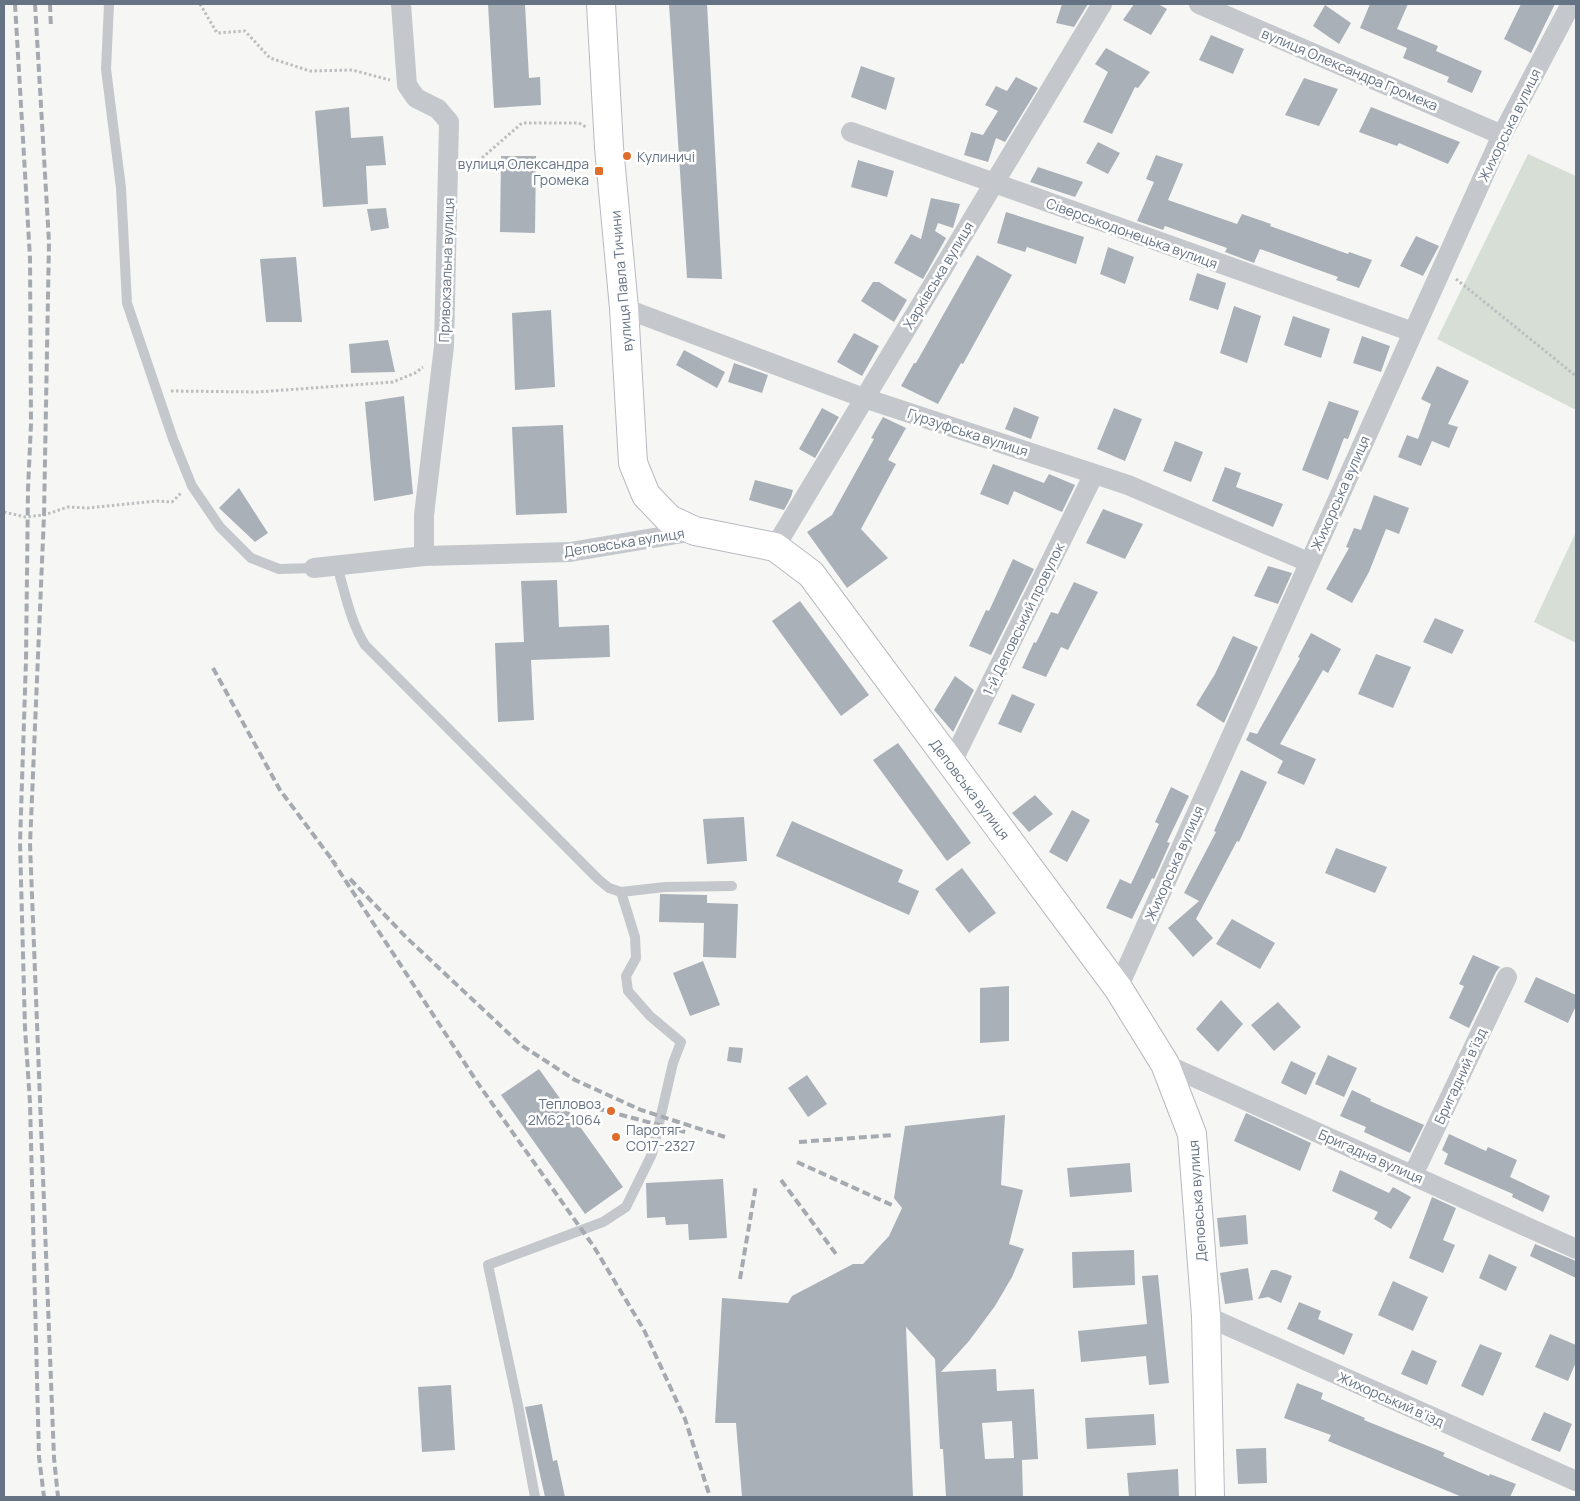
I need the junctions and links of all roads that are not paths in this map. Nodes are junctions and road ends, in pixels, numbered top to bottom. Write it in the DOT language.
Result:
graph roads {
  1 [pos="109,4"];
  2 [pos="401,4"];
  3 [pos="601,4"];
  4 [pos="1102,4"];
  5 [pos="1199,4"];
  6 [pos="1571,4"];
  7 [pos="851,132"];
  8 [pos="1502,134"];
  9 [pos="994,184"];
  10 [pos="624,308"];
  11 [pos="1413,332"];
  12 [pos="864,398"];
  13 [pos="1094,474"];
  14 [pos="695,531"];
  15 [pos="775,547"];
  16 [pos="424,556"];
  17 [pos="1308,562"];
  18 [pos="337,566"];
  19 [pos="314,568"];
  20 [pos="951,764"];
  21 [pos="732,886"];
  22 [pos="621,892"];
  23 [pos="1507,977"];
  24 [pos="1118,988"];
  25 [pos="1165,1064"];
  26 [pos="1413,1175"];
  27 [pos="1576,1249"];
  28 [pos="1206,1316"];
  29 [pos="1576,1481"];
  30 [pos="535,1497"];
  31 [pos="1210,1497"];
  1 -- 19 [label="lane"];
  2 -- 16 [label="street, Привокзальна вулиця"];
  3 -- 10 [label="main road, вулиця Павла Тичини"];
  4 -- 9 [label="street, Харківська вулиця"];
  5 -- 8 [label="street, вулиця Олександра Громека"];
  6 -- 8 [label="street, Жихорська вулиця"];
  7 -- 9 [label="street, Сіверськодонецька вулиця"];
  8 -- 11 [label="street, Жихорська вулиця"];
  9 -- 11 [label="street, Сіверськодонецька вулиця"];
  9 -- 12 [label="street, Харківська вулиця"];
  10 -- 12 [label="street, Гурзуфська вулиця"];
  10 -- 14 [label="main road, вулиця Павла Тичини"];
  11 -- 17 [label="street, Жихорська вулиця"];
  12 -- 13 [label="street, Гурзуфська вулиця"];
  12 -- 15 [label="street, Харківська вулиця"];
  13 -- 17 [label="street, Гурзуфська вулиця"];
  13 -- 20 [label="street, 1-й Деповський провулок"];
  14 -- 15 [label="main road, Деповська вулиця"];
  14 -- 16 [label="street, Деповська вулиця"];
  15 -- 20 [label="main road, Деповська вулиця"];
  16 -- 18 [label="street, Деповська вулиця"];
  17 -- 24 [label="street, Жихорська вулиця"];
  18 -- 19 [label="street, Деповська вулиця"];
  18 -- 22 [label="lane"];
  20 -- 24 [label="main road, Деповська вулиця"];
  21 -- 22 [label="lane"];
  22 -- 30 [label="lane"];
  23 -- 26 [label="street, Бригадний в’їзд"];
  24 -- 25 [label="main road, Деповська вулиця"];
  25 -- 26 [label="street, Бригадна вулиця"];
  25 -- 28 [label="main road, Деповська вулиця"];
  26 -- 27 [label="street, Бригадна вулиця"];
  28 -- 29 [label="street, Жихорський в’їзд"];
  28 -- 31 [label="main road, Деповська вулиця"];
}
